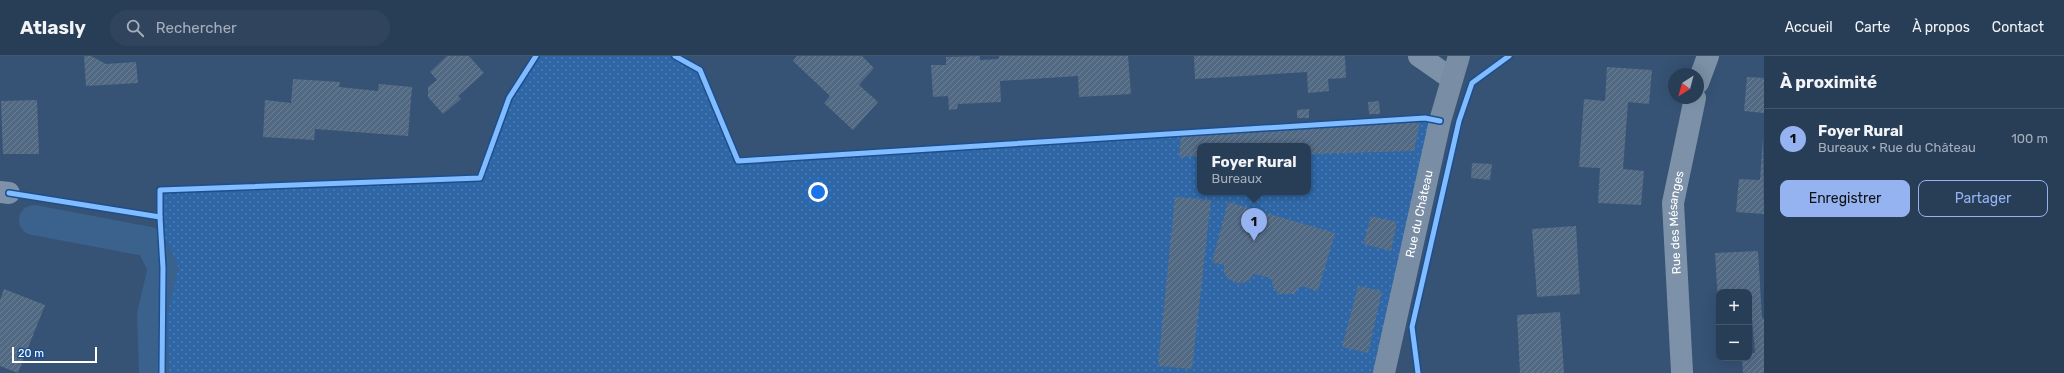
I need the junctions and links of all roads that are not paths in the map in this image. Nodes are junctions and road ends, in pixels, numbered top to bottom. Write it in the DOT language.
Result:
graph roads {
  1 [pos="1419,56"];
  2 [pos="1459,56"];
  3 [pos="1708,56"];
  4 [pos="1704,68"];
  5 [pos="1452,79"];
  6 [pos="1694,104"];
  7 [pos="1682,372"];
  8 [pos="1384,373"];
  1 -- 5 [label="street"];
  2 -- 5 [label="street, Rue du Château"];
  3 -- 4 [label="street"];
  5 -- 8 [label="street, Rue du Château"];
  6 -- 7 [label="street, Rue des Mésanges"];
}
